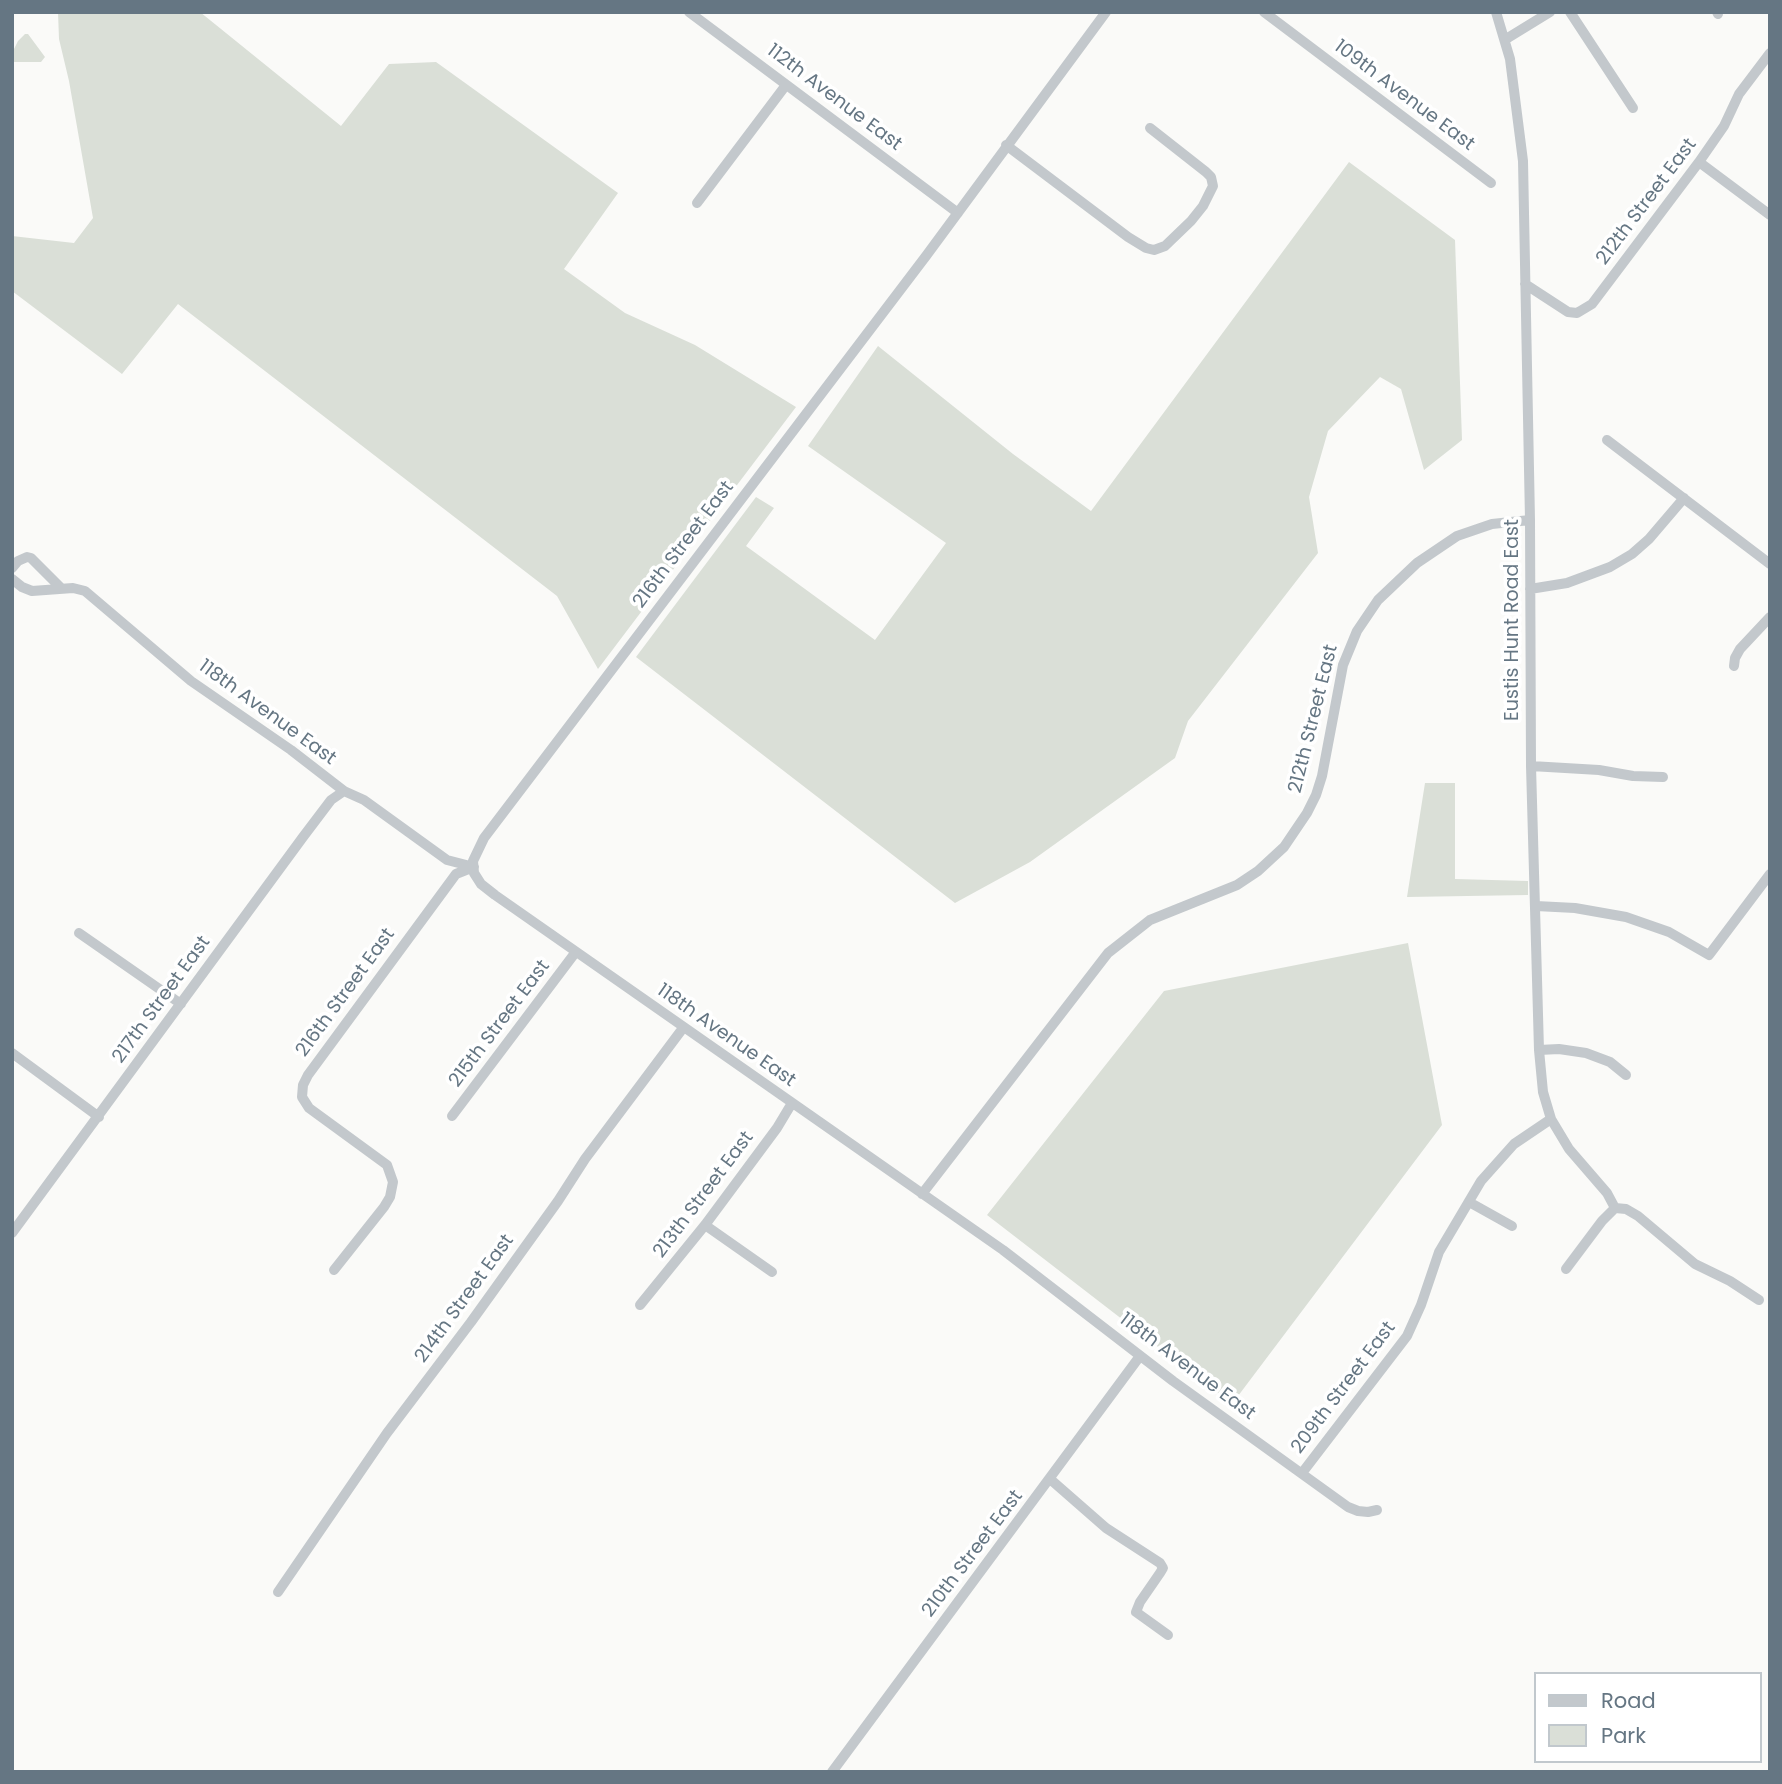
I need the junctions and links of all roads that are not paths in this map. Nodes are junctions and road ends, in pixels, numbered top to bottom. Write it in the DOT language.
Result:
graph roads {
  1 [pos="689,12"];
  2 [pos="1106,12"];
  3 [pos="1264,12"];
  4 [pos="1496,12"];
  5 [pos="1550,12"];
  6 [pos="1570,12"];
  7 [pos="1506,39"];
  8 [pos="1770,53"];
  9 [pos="786,85"];
  10 [pos="1633,108"];
  11 [pos="1150,128"];
  12 [pos="1006,145"];
  13 [pos="1699,162"];
  14 [pos="1490,183"];
  15 [pos="697,203"];
  16 [pos="958,213"];
  17 [pos="1770,215"];
  18 [pos="1525,284"];
  19 [pos="1607,440"];
  20 [pos="1684,498"];
  21 [pos="1530,520"];
  22 [pos="1770,565"];
  23 [pos="12,568"];
  24 [pos="12,579"];
  25 [pos="62,589"];
  26 [pos="1530,589"];
  27 [pos="1770,617"];
  28 [pos="1734,666"];
  29 [pos="1531,766"];
  30 [pos="1663,776"];
  31 [pos="344,791"];
  32 [pos="474,867"];
  33 [pos="1770,874"];
  34 [pos="1536,906"];
  35 [pos="79,933"];
  36 [pos="575,953"];
  37 [pos="181,1004"];
  38 [pos="683,1028"];
  39 [pos="1539,1050"];
  40 [pos="12,1053"];
  41 [pos="1626,1075"];
  42 [pos="792,1103"];
  43 [pos="452,1116"];
  44 [pos="99,1117"];
  45 [pos="1551,1119"];
  46 [pos="922,1195"];
  47 [pos="1468,1202"];
  48 [pos="1615,1208"];
  49 [pos="705,1225"];
  50 [pos="1512,1226"];
  51 [pos="12,1233"];
  52 [pos="1566,1269"];
  53 [pos="334,1270"];
  54 [pos="772,1272"];
  55 [pos="1759,1300"];
  56 [pos="640,1305"];
  57 [pos="1140,1356"];
  58 [pos="1302,1473"];
  59 [pos="1050,1479"];
  60 [pos="1377,1510"];
  61 [pos="278,1592"];
  62 [pos="1168,1635"];
  63 [pos="832,1772"];
  1 -- 9 [label="street, 112th Avenue East"];
  2 -- 12 [label="street, 216th Street East"];
  3 -- 14 [label="street, 109th Avenue East"];
  4 -- 7 [label="street, Eustis Hunt Road East"];
  5 -- 7 [label="street"];
  6 -- 10 [label="street"];
  7 -- 18 [label="street, Eustis Hunt Road East"];
  8 -- 13 [label="street, 212th Street East"];
  9 -- 15 [label="street"];
  9 -- 16 [label="street, 112th Avenue East"];
  11 -- 12 [label="street"];
  12 -- 16 [label="street, 216th Street East"];
  13 -- 17 [label="street"];
  13 -- 18 [label="street, 212th Street East"];
  16 -- 32 [label="street, 216th Street East"];
  18 -- 21 [label="street, Eustis Hunt Road East"];
  19 -- 20 [label="street"];
  20 -- 22 [label="street"];
  20 -- 26 [label="street"];
  21 -- 26 [label="street, Eustis Hunt Road East"];
  21 -- 46 [label="street, 212th Street East"];
  23 -- 25 [label="street, 118th Avenue East"];
  24 -- 25 [label="street, 118th Avenue East"];
  25 -- 31 [label="street, 118th Avenue East"];
  26 -- 29 [label="street, Eustis Hunt Road East"];
  27 -- 28 [label="street"];
  29 -- 30 [label="street"];
  29 -- 34 [label="street, Eustis Hunt Road East"];
  31 -- 32 [label="street, 118th Avenue East"];
  31 -- 37 [label="street, 217th Street East"];
  32 -- 36 [label="street, 118th Avenue East"];
  32 -- 53 [label="street, 216th Street East"];
  33 -- 34 [label="street"];
  34 -- 39 [label="street, Eustis Hunt Road East"];
  35 -- 37 [label="street"];
  36 -- 38 [label="street, 118th Avenue East"];
  36 -- 43 [label="street, 215th Street East"];
  37 -- 44 [label="street, 217th Street East"];
  38 -- 42 [label="street, 118th Avenue East"];
  38 -- 61 [label="street, 214th Street East"];
  39 -- 41 [label="street"];
  39 -- 45 [label="street, Eustis Hunt Road East"];
  40 -- 44 [label="street"];
  42 -- 46 [label="street, 118th Avenue East"];
  42 -- 49 [label="street, 213th Street East"];
  44 -- 51 [label="street, 217th Street East"];
  45 -- 47 [label="street, 209th Street East"];
  45 -- 48 [label="street, Eustis Hunt Road East"];
  46 -- 57 [label="street, 118th Avenue East"];
  47 -- 50 [label="street"];
  47 -- 58 [label="street, 209th Street East"];
  48 -- 52 [label="street"];
  48 -- 55 [label="street"];
  49 -- 54 [label="street"];
  49 -- 56 [label="street, 213th Street East"];
  57 -- 58 [label="street, 118th Avenue East"];
  57 -- 59 [label="street, 210th Street East"];
  58 -- 60 [label="street, 118th Avenue East"];
  59 -- 62 [label="street"];
  59 -- 63 [label="street, 210th Street East"];
}
